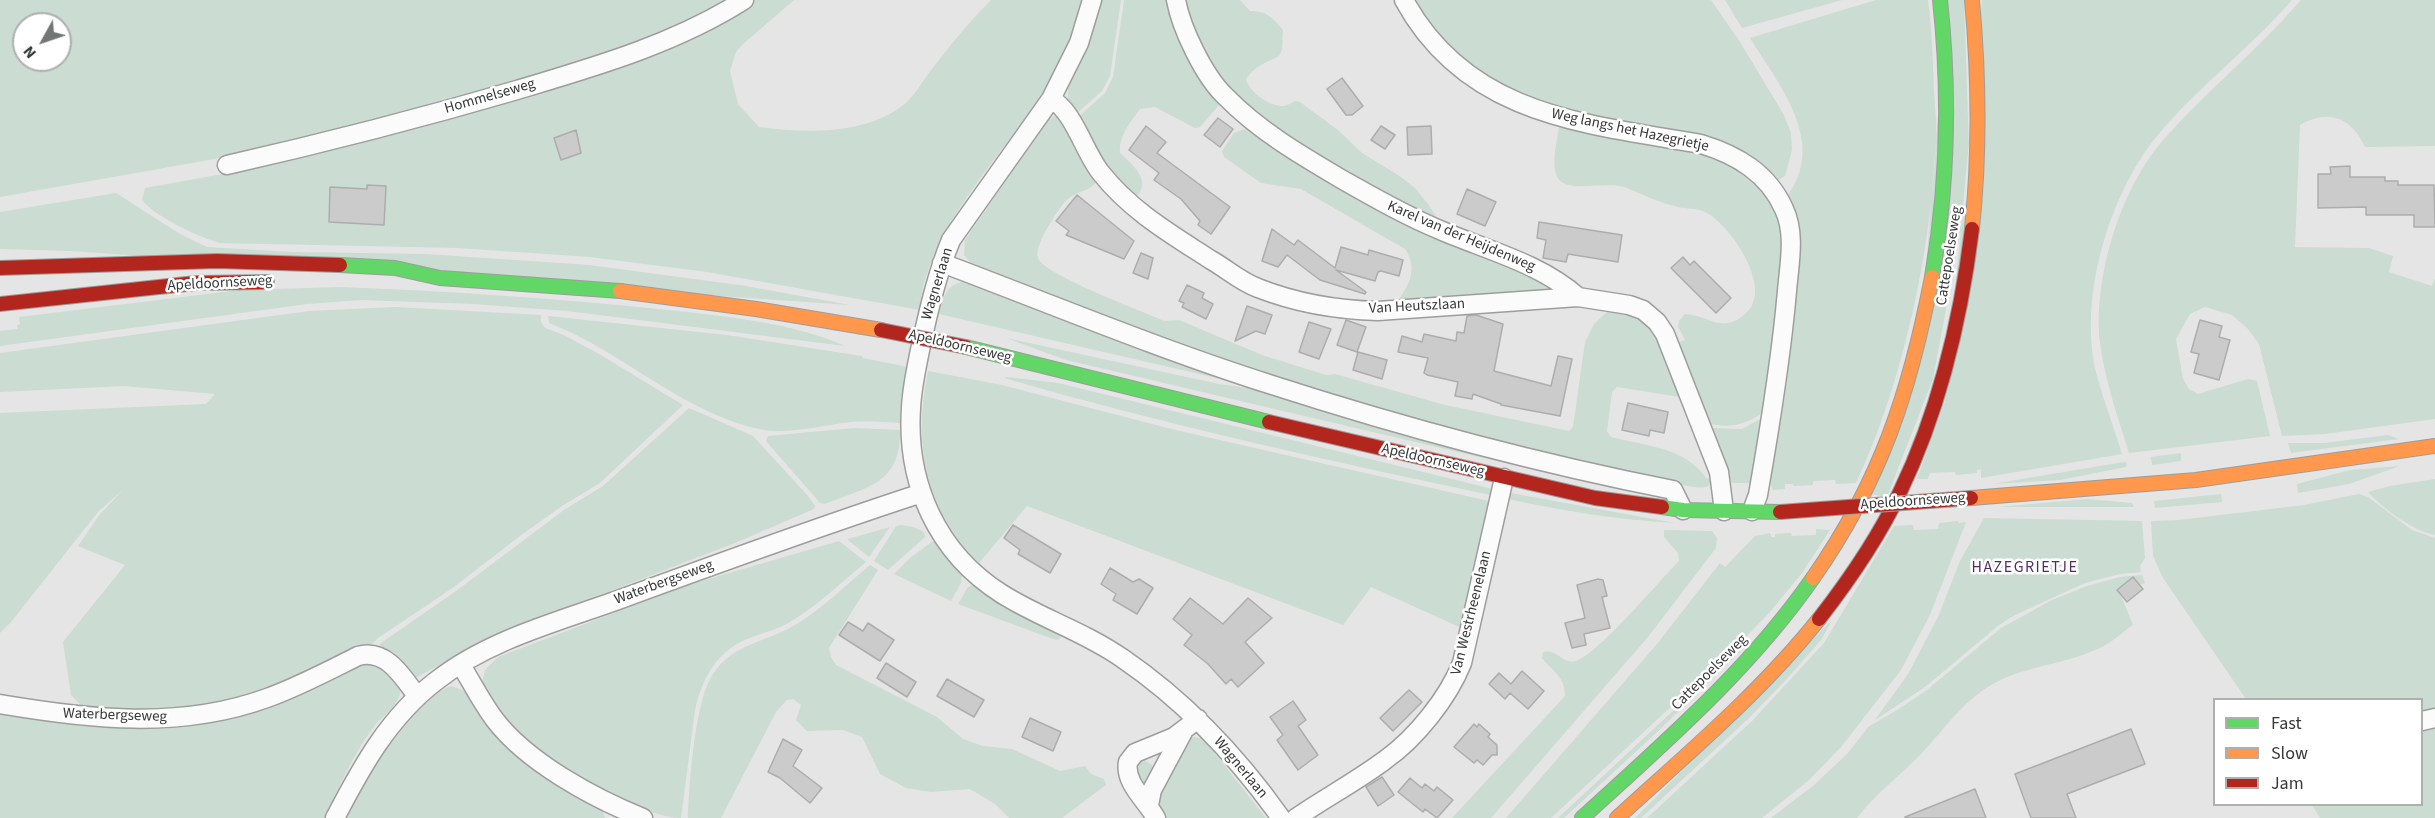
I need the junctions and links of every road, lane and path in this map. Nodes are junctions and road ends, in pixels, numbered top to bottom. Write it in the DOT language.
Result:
graph roads {
  1 [pos="744,0"];
  2 [pos="1092,0"];
  3 [pos="1176,0"];
  4 [pos="1404,0"];
  5 [pos="1940,0"];
  6 [pos="1972,0"];
  7 [pos="1051,99"];
  8 [pos="227,165"];
  9 [pos="942,263"];
  10 [pos="0,268"];
  11 [pos="440,278"];
  12 [pos="277,281"];
  13 [pos="394,282"];
  14 [pos="1578,297"];
  15 [pos="0,304"];
  16 [pos="2435,446"];
  17 [pos="1504,478"];
  18 [pos="922,493"];
  19 [pos="1860,503"];
  20 [pos="1892,507"];
  21 [pos="1683,510"];
  22 [pos="1724,511"];
  23 [pos="1752,511"];
  24 [pos="461,665"];
  25 [pos="417,696"];
  26 [pos="0,704"];
  27 [pos="1198,719"];
  28 [pos="1183,732"];
  29 [pos="1140,750"];
  30 [pos="1164,769"];
  31 [pos="1152,812"];
  32 [pos="619,813"];
  33 [pos="335,818"];
  34 [pos="643,818"];
  35 [pos="1281,818"];
  36 [pos="1296,818"];
  37 [pos="1582,818"];
  38 [pos="1617,818"];
  1 -- 8 [label="street, Hommelseweg"];
  2 -- 7 [label="street, Wagnerlaan"];
  3 -- 14 [label="street, Karel van der Heijdenweg"];
  4 -- 23 [label="street, Weg langs het Hazegrietje"];
  5 -- 19 [label="main road, Cattepoelseweg"];
  6 -- 20 [label="main road, Cattepoelseweg"];
  7 -- 9 [label="street, Wagnerlaan"];
  7 -- 14 [label="street, Van Heutszlaan"];
  9 -- 18 [label="street, Wagnerlaan"];
  9 -- 21 [label="street, Apeldoornseweg"];
  10 -- 11 [label="main road, Apeldoornseweg"];
  11 -- 13 [label="main road, Apeldoornseweg"];
  11 -- 17 [label="main road, Apeldoornseweg, bridge"];
  12 -- 15 [label="main road, Apeldoornseweg"];
  14 -- 22 [label="street, Van Heutszlaan"];
  16 -- 23 [label="main road, Apeldoornseweg, bridge"];
  17 -- 21 [label="main road, Apeldoornseweg"];
  17 -- 36 [label="street, Van Westrheenelaan"];
  18 -- 24 [label="street, Waterbergseweg"];
  18 -- 27 [label="street, Wagnerlaan"];
  19 -- 20 [label="main road"];
  19 -- 37 [label="main road, Cattepoelseweg"];
  20 -- 38 [label="main road, Cattepoelseweg"];
  21 -- 22 [label="main road, Apeldoornseweg"];
  22 -- 23 [label="main road, Apeldoornseweg"];
  24 -- 25 [label="street, Waterbergseweg"];
  24 -- 32 [label="street"];
  25 -- 26 [label="street, Waterbergseweg"];
  25 -- 33 [label="street, Waterbergseweg"];
  27 -- 28 [label="street"];
  27 -- 35 [label="street, Wagnerlaan"];
  28 -- 29 [label="street"];
  28 -- 30 [label="street"];
  29 -- 30 [label="street"];
  29 -- 31 [label="street"];
  30 -- 31 [label="street"];
  32 -- 34 [label="street"];
}
